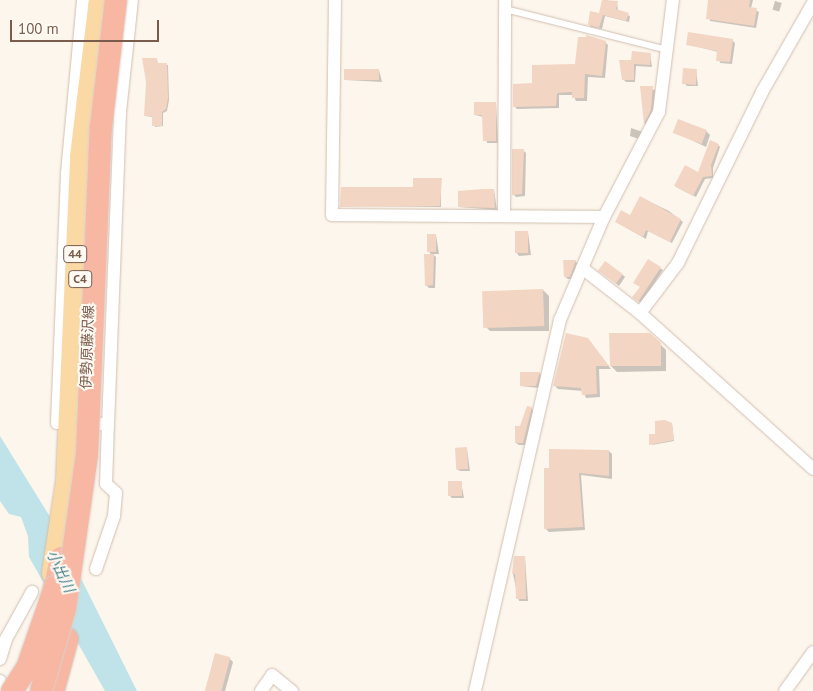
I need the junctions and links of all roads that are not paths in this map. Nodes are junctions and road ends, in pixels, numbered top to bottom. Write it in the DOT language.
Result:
graph roads {
  1 [pos="83,0"];
  2 [pos="98,0"];
  3 [pos="102,0"];
  4 [pos="112,0"];
  5 [pos="116,0"];
  6 [pos="132,0"];
  7 [pos="335,0"];
  8 [pos="673,0"];
  9 [pos="813,3"];
  10 [pos="505,4"];
  11 [pos="667,50"];
  12 [pos="504,216"];
  13 [pos="604,217"];
  14 [pos="582,268"];
  15 [pos="640,313"];
  16 [pos="62,423"];
  17 [pos="87,455"];
  18 [pos="813,469"];
  19 [pos="96,569"];
  20 [pos="45,591"];
  21 [pos="813,652"];
  22 [pos="0,659"];
  23 [pos="265,686"];
  24 [pos="10,687"];
  25 [pos="41,691"];
  26 [pos="48,691"];
  27 [pos="53,691"];
  28 [pos="281,691"];
  29 [pos="292,691"];
  30 [pos="475,691"];
  31 [pos="785,691"];
  1 -- 16 [label="street"];
  2 -- 20 [label="main road, 伊勢原藤沢線 / 44"];
  3 -- 20 [label="highway, C4"];
  4 -- 26 [label="main road, 伊勢原藤沢線 / 44, bridge"];
  5 -- 17 [label="highway, C4, bridge"];
  6 -- 19 [label="street"];
  7 -- 12 [label="street"];
  8 -- 11 [label="street"];
  9 -- 15 [label="street"];
  10 -- 11 [label="lane"];
  10 -- 12 [label="street"];
  11 -- 13 [label="street"];
  12 -- 13 [label="street"];
  13 -- 14 [label="street"];
  14 -- 15 [label="street"];
  14 -- 30 [label="street"];
  15 -- 18 [label="street"];
  17 -- 25 [label="highway, C4, bridge"];
  17 -- 27 [label="highway, C4, bridge"];
  20 -- 22 [label="street"];
  20 -- 24 [label="highway, C4, bridge"];
  21 -- 31 [label="street"];
  23 -- 28 [label="street"];
  23 -- 29 [label="street"];
}
